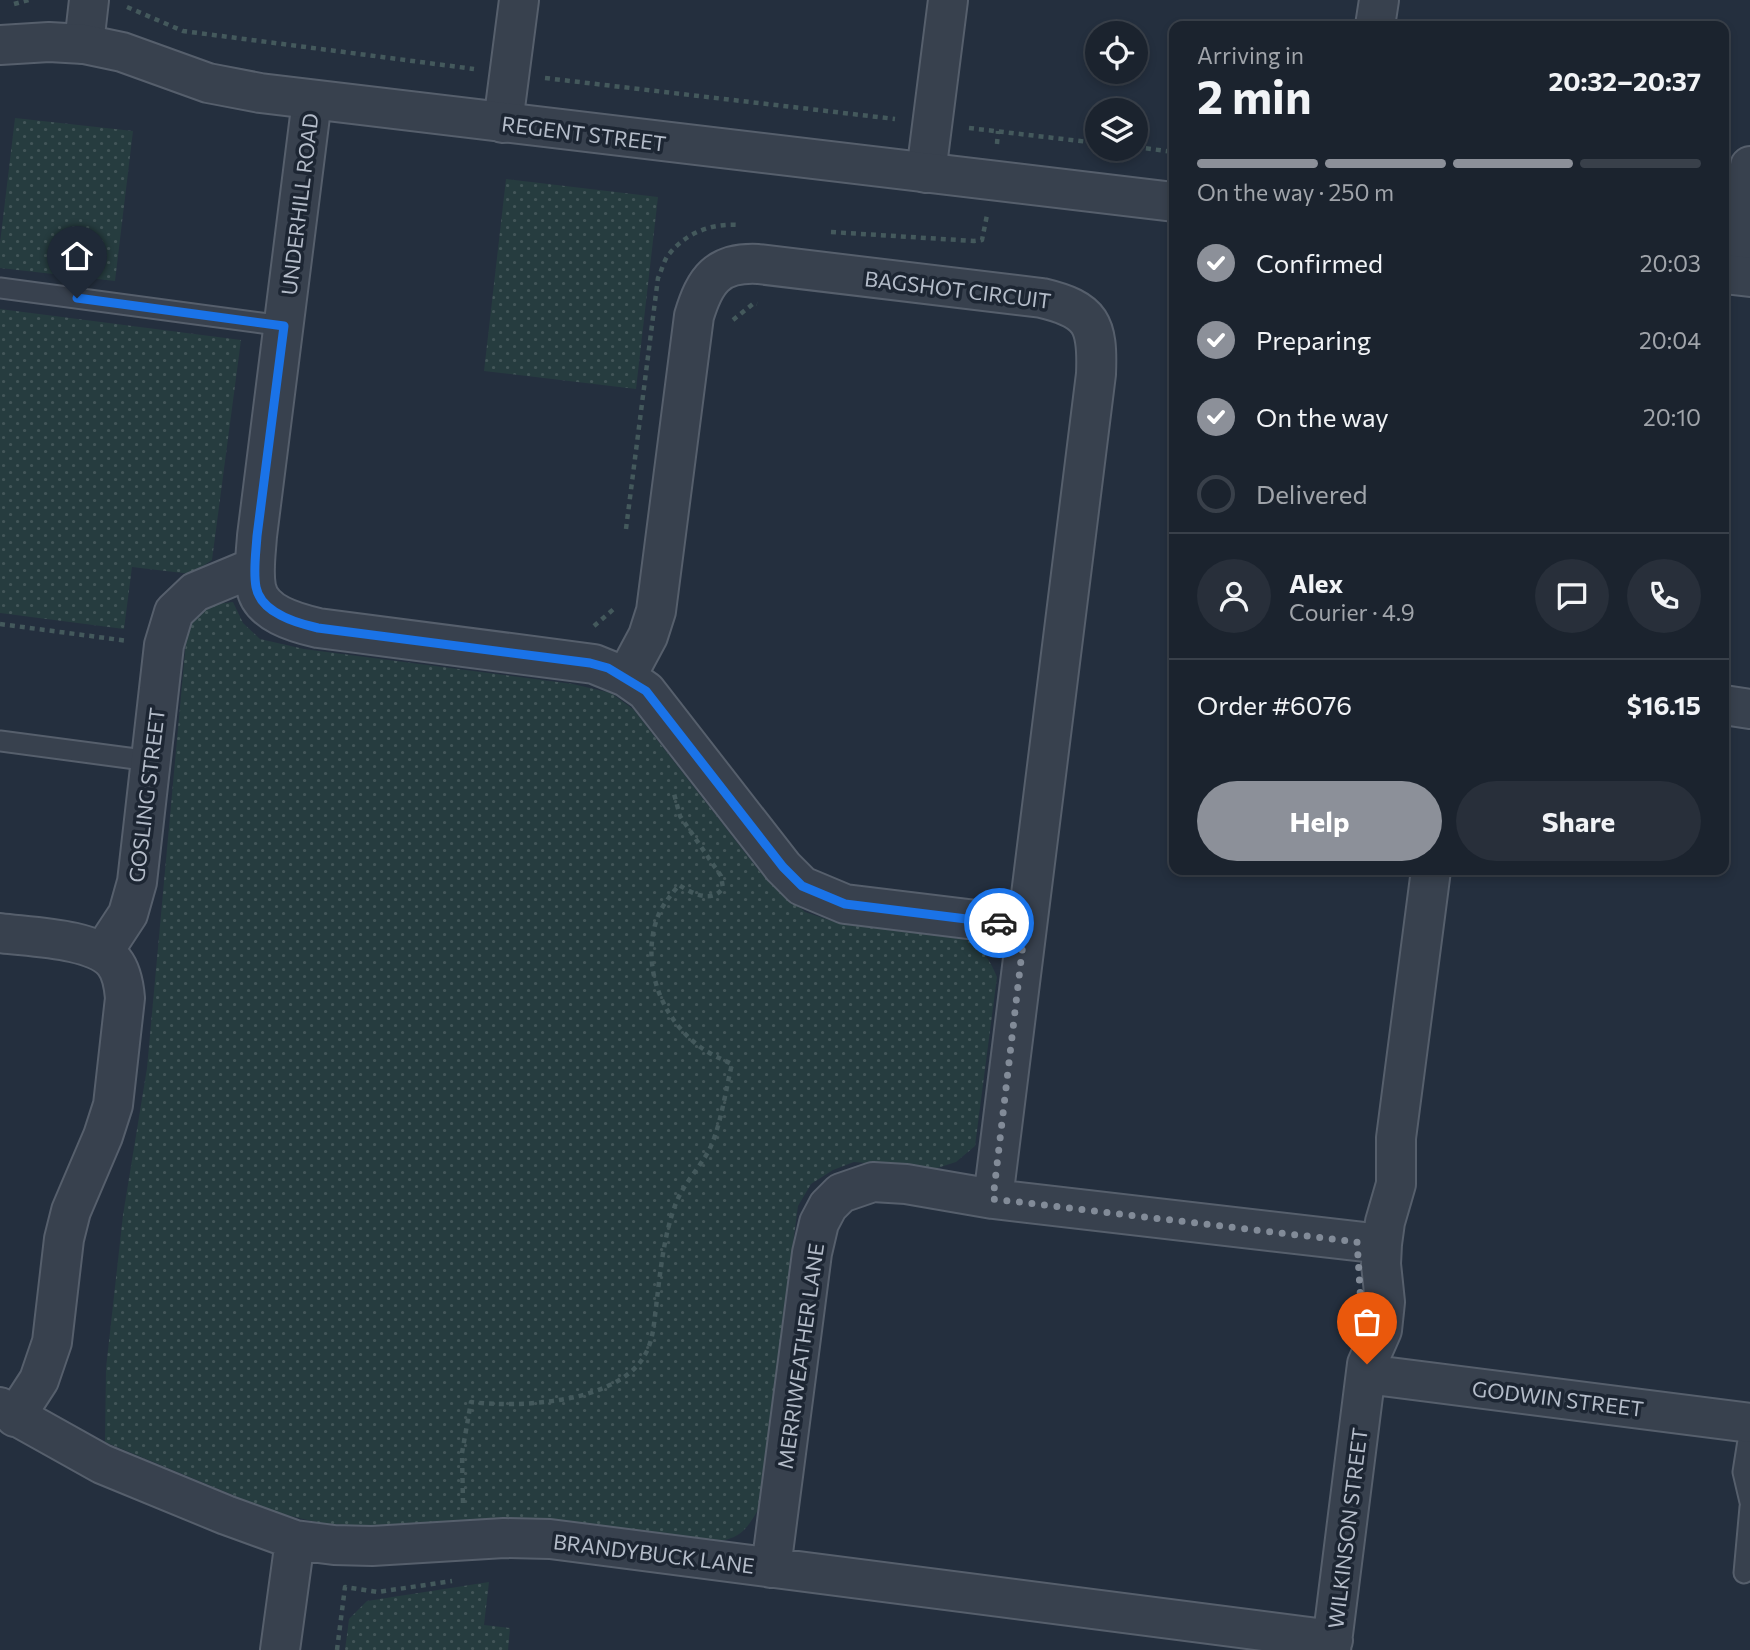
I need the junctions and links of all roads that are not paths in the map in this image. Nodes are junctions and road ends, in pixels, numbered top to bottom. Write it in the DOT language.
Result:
graph roads {
  1 [pos="89,0"];
  2 [pos="519,0"];
  3 [pos="948,0"];
  4 [pos="1378,0"];
  5 [pos="1376,21"];
  6 [pos="84,44"];
  7 [pos="0,45"];
  8 [pos="312,100"];
  9 [pos="503,123"];
  10 [pos="1750,166"];
  11 [pos="926,173"];
  12 [pos="1169,201"];
  13 [pos="1737,276"];
  14 [pos="0,288"];
  15 [pos="284,326"];
  16 [pos="255,567"];
  17 [pos="626,677"];
  18 [pos="1729,706"];
  19 [pos="1750,709"];
  20 [pos="0,741"];
  21 [pos="151,761"];
  22 [pos="1430,875"];
  23 [pos="1025,926"];
  24 [pos="0,933"];
  25 [pos="103,951"];
  26 [pos="993,1199"];
  27 [pos="1369,1243"];
  28 [pos="1366,1369"];
  29 [pos="7,1412"];
  30 [pos="1750,1426"];
  31 [pos="1750,1502"];
  32 [pos="1750,1507"];
  33 [pos="295,1540"];
  34 [pos="771,1568"];
  35 [pos="1744,1573"];
  36 [pos="1332,1645"];
  37 [pos="280,1650"];
  1 -- 6 [label="street"];
  2 -- 9 [label="street"];
  3 -- 11 [label="street"];
  4 -- 5 [label="street"];
  6 -- 7 [label="street, REGENT STREET"];
  6 -- 8 [label="street, REGENT STREET"];
  8 -- 9 [label="street, REGENT STREET"];
  8 -- 15 [label="street, UNDERHILL ROAD"];
  9 -- 11 [label="street, REGENT STREET"];
  10 -- 13 [label="street"];
  11 -- 12 [label="street, REGENT STREET"];
  14 -- 15 [label="lane"];
  15 -- 16 [label="street, UNDERHILL ROAD"];
  16 -- 17 [label="street, UNDERHILL ROAD"];
  16 -- 21 [label="street, GOSLING STREET"];
  17 -- 23 [label="street, UNDERHILL ROAD"];
  17 -- 23 [label="street, BAGSHOT CIRCUIT"];
  18 -- 19 [label="street"];
  20 -- 21 [label="lane"];
  21 -- 25 [label="street, GOSLING STREET"];
  22 -- 27 [label="street, WILKINSON STREET"];
  23 -- 26 [label="street, BAGSHOT CIRCUIT"];
  24 -- 25 [label="street"];
  25 -- 29 [label="street"];
  26 -- 27 [label="street, MERRIWEATHER LANE"];
  26 -- 34 [label="street, MERRIWEATHER LANE"];
  27 -- 28 [label="street, WILKINSON STREET"];
  28 -- 30 [label="street, GODWIN STREET"];
  28 -- 36 [label="street, WILKINSON STREET"];
  29 -- 33 [label="street, BRANDYBUCK LANE"];
  30 -- 31 [label="lane"];
  32 -- 35 [label="lane"];
  33 -- 34 [label="street, BRANDYBUCK LANE"];
  33 -- 37 [label="street"];
  34 -- 36 [label="street, BRANDYBUCK LANE"];
}
